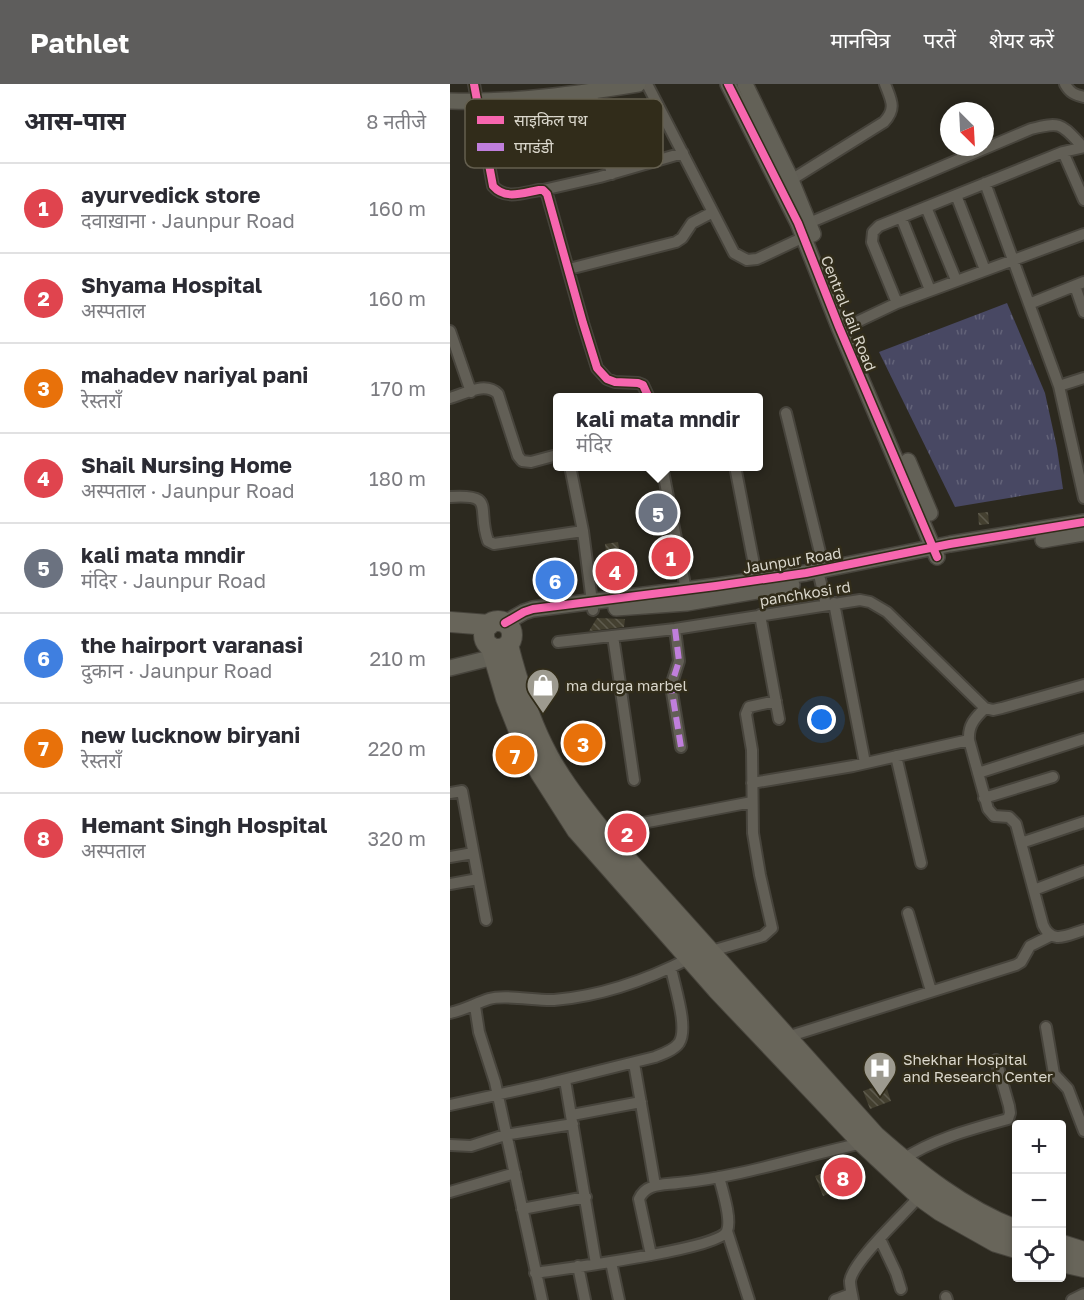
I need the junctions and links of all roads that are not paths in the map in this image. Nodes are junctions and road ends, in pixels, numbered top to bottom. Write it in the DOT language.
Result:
graph roads {
  1 [pos="474,84"];
  2 [pos="638,84"];
  3 [pos="647,84"];
  4 [pos="728,84"];
  5 [pos="745,84"];
  6 [pos="885,84"];
  7 [pos="1065,84"];
  8 [pos="591,92"];
  9 [pos="1084,97"];
  10 [pos="476,99"];
  11 [pos="511,99"];
  12 [pos="593,99"];
  13 [pos="655,99"];
  14 [pos="450,101"];
  15 [pos="465,102"];
  16 [pos="663,115"];
  17 [pos="1084,147"];
  18 [pos="1063,152"];
  19 [pos="683,153"];
  20 [pos="663,159"];
  21 [pos="490,168"];
  22 [pos="610,168"];
  23 [pos="632,168"];
  24 [pos="612,174"];
  25 [pos="791,180"];
  26 [pos="985,183"];
  27 [pos="543,190"];
  28 [pos="956,195"];
  29 [pos="1084,200"];
  30 [pos="926,207"];
  31 [pos="713,212"];
  32 [pos="901,217"];
  33 [pos="807,230"];
  34 [pos="1084,234"];
  35 [pos="1014,259"];
  36 [pos="568,269"];
  37 [pos="985,270"];
  38 [pos="956,280"];
  39 [pos="1079,284"];
  40 [pos="930,290"];
  41 [pos="897,303"];
  42 [pos="1029,304"];
  43 [pos="1084,312"];
  44 [pos="844,329"];
  45 [pos="450,331"];
  46 [pos="1084,378"];
  47 [pos="1059,386"];
  48 [pos="471,392"];
  49 [pos="647,393"];
  50 [pos="450,398"];
  51 [pos="786,413"];
  52 [pos="553,455"];
  53 [pos="571,471"];
  54 [pos="663,471"];
  55 [pos="736,471"];
  56 [pos="450,497"];
  57 [pos="1084,498"];
  58 [pos="1084,522"];
  59 [pos="583,531"];
  60 [pos="1084,533"];
  61 [pos="940,551"];
  62 [pos="822,574"];
  63 [pos="758,580"];
  64 [pos="686,590"];
  65 [pos="830,604"];
  66 [pos="593,606"];
  67 [pos="760,615"];
  68 [pos="450,622"];
  69 [pos="675,629"];
  70 [pos="450,630"];
  71 [pos="613,636"];
  72 [pos="498,637"];
  73 [pos="558,642"];
  74 [pos="450,668"];
  75 [pos="1084,685"];
  76 [pos="776,701"];
  77 [pos="985,708"];
  78 [pos="779,719"];
  79 [pos="1084,739"];
  80 [pos="969,740"];
  81 [pos="681,747"];
  82 [pos="896,756"];
  83 [pos="865,763"];
  84 [pos="978,773"];
  85 [pos="1053,777"];
  86 [pos="634,780"];
  87 [pos="752,783"];
  88 [pos="450,793"];
  89 [pos="984,798"];
  90 [pos="752,802"];
  91 [pos="1084,822"];
  92 [pos="601,831"];
  93 [pos="1021,843"];
  94 [pos="474,853"];
  95 [pos="450,857"];
  96 [pos="921,863"];
  97 [pos="1084,871"];
  98 [pos="478,879"];
  99 [pos="450,884"];
  100 [pos="1034,890"];
  101 [pos="908,913"];
  102 [pos="486,920"];
  103 [pos="1084,930"];
  104 [pos="1050,936"];
  105 [pos="699,955"];
  106 [pos="671,968"];
  107 [pos="931,992"];
  108 [pos="475,1006"];
  109 [pos="450,1013"];
  110 [pos="1046,1027"];
  111 [pos="787,1037"];
  112 [pos="996,1060"];
  113 [pos="634,1063"];
  114 [pos="565,1080"];
  115 [pos="497,1094"];
  116 [pos="641,1102"];
  117 [pos="450,1105"];
  118 [pos="572,1120"];
  119 [pos="1084,1131"];
  120 [pos="506,1135"];
  121 [pos="863,1143"];
  122 [pos="450,1145"];
  123 [pos="902,1160"];
  124 [pos="515,1173"];
  125 [pos="719,1177"];
  126 [pos="656,1185"];
  127 [pos="926,1189"];
  128 [pos="450,1192"];
  129 [pos="586,1197"];
  130 [pos="522,1209"];
  131 [pos="1012,1228"];
  132 [pos="728,1231"];
  133 [pos="880,1239"];
  134 [pos="1066,1246"];
  135 [pos="1012,1247"];
  136 [pos="1084,1252"];
  137 [pos="651,1255"];
  138 [pos="611,1262"];
  139 [pos="1066,1263"];
  140 [pos="596,1264"];
  141 [pos="578,1266"];
  142 [pos="1084,1267"];
  143 [pos="535,1273"];
  144 [pos="901,1289"];
  145 [pos="1084,1294"];
  146 [pos="852,1297"];
  147 [pos="542,1300"];
  148 [pos="585,1300"];
  149 [pos="619,1300"];
  150 [pos="749,1300"];
  151 [pos="835,1300"];
  152 [pos="1072,1300"];
  1 -- 10 [label="street"];
  2 -- 8 [label="street"];
  3 -- 13 [label="street"];
  4 -- 33 [label="street, Central Jail Road"];
  5 -- 25 [label="street"];
  6 -- 25 [label="street"];
  7 -- 9 [label="street"];
  8 -- 11 [label="street"];
  8 -- 12 [label="street"];
  14 -- 15 [label="street"];
  16 -- 19 [label="street"];
  17 -- 18 [label="street"];
  17 -- 33 [label="street"];
  18 -- 26 [label="street"];
  18 -- 29 [label="street"];
  19 -- 20 [label="street"];
  19 -- 31 [label="street"];
  21 -- 27 [label="street"];
  22 -- 24 [label="street"];
  23 -- 24 [label="street"];
  24 -- 27 [label="street"];
  25 -- 33 [label="street"];
  26 -- 28 [label="street"];
  26 -- 35 [label="street"];
  27 -- 36 [label="street"];
  28 -- 30 [label="street"];
  28 -- 37 [label="street"];
  30 -- 32 [label="street"];
  30 -- 38 [label="street"];
  31 -- 33 [label="street"];
  31 -- 36 [label="street"];
  32 -- 40 [label="street"];
  32 -- 41 [label="street"];
  33 -- 44 [label="street, Central Jail Road"];
  34 -- 35 [label="street"];
  35 -- 37 [label="street"];
  35 -- 42 [label="street"];
  36 -- 49 [label="street"];
  37 -- 38 [label="street"];
  38 -- 40 [label="street"];
  39 -- 42 [label="street"];
  39 -- 43 [label="street"];
  40 -- 41 [label="street"];
  41 -- 44 [label="street"];
  42 -- 47 [label="street"];
  44 -- 61 [label="street, Central Jail Road"];
  45 -- 48 [label="street"];
  46 -- 47 [label="street"];
  47 -- 57 [label="street"];
  48 -- 50 [label="street"];
  48 -- 52 [label="street"];
  51 -- 62 [label="street"];
  53 -- 59 [label="street"];
  54 -- 64 [label="street"];
  55 -- 63 [label="street"];
  56 -- 59 [label="street"];
  58 -- 61 [label="street, Jaunpur Road"];
  59 -- 66 [label="street"];
  60 -- 61 [label="street, Jaunpur Road"];
  61 -- 62 [label="street, Jaunpur Road"];
  62 -- 63 [label="street, Jaunpur Road"];
  62 -- 65 [label="street"];
  62 -- 66 [label="street, Jaunpur Road"];
  63 -- 64 [label="street, Jaunpur Road"];
  64 -- 66 [label="street, Jaunpur Road"];
  65 -- 67 [label="street, panchkosi rd"];
  65 -- 77 [label="street, panchkosi rd"];
  65 -- 83 [label="street"];
  66 -- 72 [label="street, Jaunpur Road"];
  67 -- 69 [label="street, panchkosi rd"];
  67 -- 76 [label="street"];
  68 -- 72 [label="highway"];
  69 -- 71 [label="street, panchkosi rd"];
  69 -- 81 [label="street"];
  70 -- 72 [label="highway"];
  71 -- 73 [label="street, panchkosi rd"];
  71 -- 86 [label="street"];
  72 -- 74 [label="street, Jaunpur Road"];
  72 -- 92 [label="highway"];
  72 -- 105 [label="highway"];
  75 -- 77 [label="street"];
  76 -- 78 [label="street"];
  76 -- 87 [label="street"];
  77 -- 80 [label="street"];
  79 -- 84 [label="street"];
  80 -- 82 [label="street"];
  80 -- 84 [label="street"];
  82 -- 83 [label="street"];
  82 -- 96 [label="street"];
  83 -- 87 [label="street"];
  84 -- 89 [label="street"];
  85 -- 89 [label="street"];
  87 -- 90 [label="street"];
  88 -- 94 [label="street"];
  89 -- 93 [label="street"];
  90 -- 92 [label="street"];
  90 -- 105 [label="street"];
  91 -- 93 [label="street"];
  92 -- 105 [label="highway"];
  93 -- 100 [label="street"];
  94 -- 95 [label="street"];
  94 -- 98 [label="street"];
  97 -- 100 [label="street"];
  98 -- 99 [label="street"];
  98 -- 102 [label="street"];
  100 -- 104 [label="street"];
  101 -- 107 [label="street"];
  103 -- 104 [label="street"];
  104 -- 107 [label="street"];
  105 -- 106 [label="street"];
  105 -- 111 [label="highway"];
  105 -- 121 [label="highway"];
  106 -- 108 [label="street"];
  106 -- 113 [label="street"];
  107 -- 111 [label="street"];
  108 -- 109 [label="street"];
  108 -- 115 [label="street"];
  110 -- 119 [label="street"];
  111 -- 123 [label="highway"];
  112 -- 123 [label="street"];
  113 -- 114 [label="street"];
  113 -- 116 [label="street"];
  114 -- 115 [label="street"];
  114 -- 118 [label="street"];
  115 -- 117 [label="street"];
  115 -- 120 [label="street"];
  116 -- 118 [label="street"];
  116 -- 126 [label="street"];
  118 -- 120 [label="street"];
  118 -- 129 [label="street"];
  120 -- 122 [label="street"];
  120 -- 124 [label="street"];
  121 -- 125 [label="street"];
  121 -- 127 [label="highway"];
  123 -- 127 [label="highway"];
  124 -- 128 [label="street"];
  124 -- 130 [label="street"];
  125 -- 126 [label="street"];
  125 -- 132 [label="street"];
  126 -- 137 [label="street"];
  127 -- 131 [label="highway"];
  127 -- 133 [label="street"];
  127 -- 135 [label="highway"];
  129 -- 130 [label="street"];
  129 -- 140 [label="street"];
  130 -- 143 [label="street"];
  132 -- 137 [label="street"];
  132 -- 150 [label="street"];
  133 -- 144 [label="street"];
  133 -- 146 [label="street"];
  134 -- 136 [label="highway"];
  137 -- 138 [label="street"];
  138 -- 140 [label="street"];
  138 -- 149 [label="street"];
  139 -- 142 [label="highway"];
  140 -- 141 [label="street"];
  141 -- 143 [label="street"];
  141 -- 148 [label="street"];
  143 -- 147 [label="street"];
  145 -- 152 [label="street"];
  146 -- 151 [label="street"];
}
